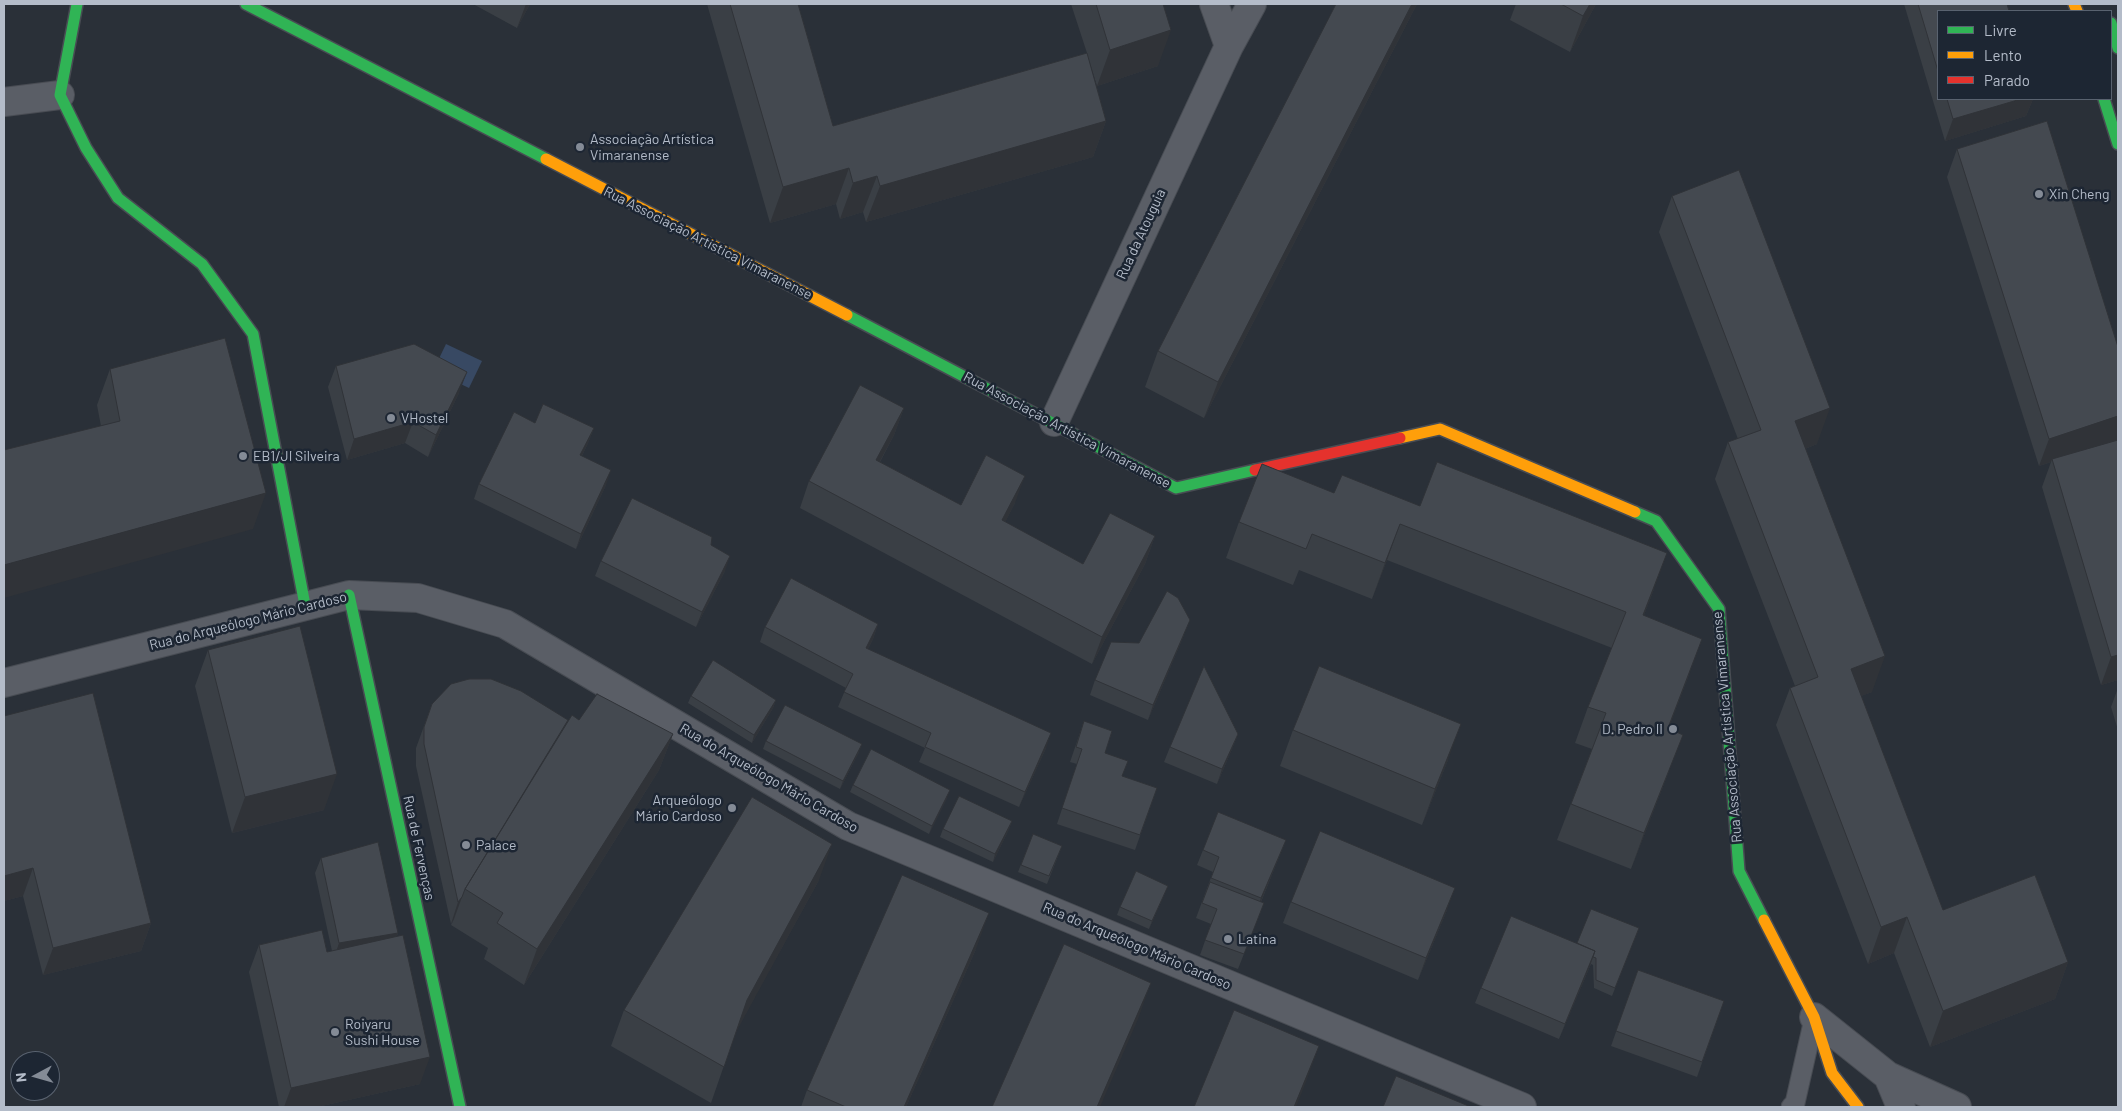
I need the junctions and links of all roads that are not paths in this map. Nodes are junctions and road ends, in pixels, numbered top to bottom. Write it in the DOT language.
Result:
graph roads {
  1 [pos="77,4"];
  2 [pos="246,4"];
  3 [pos="1214,4"];
  4 [pos="1252,4"];
  5 [pos="2112,27"];
  6 [pos="1229,46"];
  7 [pos="2118,48"];
  8 [pos="60,95"];
  9 [pos="2104,100"];
  10 [pos="4,102"];
  11 [pos="2118,144"];
  12 [pos="1054,422"];
  13 [pos="349,595"];
  14 [pos="305,605"];
  15 [pos="4,684"];
  16 [pos="1814,1017"];
  17 [pos="1888,1076"];
  18 [pos="460,1107"];
  19 [pos="1522,1107"];
  20 [pos="1791,1107"];
  21 [pos="1858,1107"];
  22 [pos="1901,1107"];
  23 [pos="1957,1107"];
  1 -- 8 [label="street"];
  2 -- 12 [label="street, Rua Associação Artística Vimaranense"];
  3 -- 6 [label="street"];
  4 -- 6 [label="street, Rua da Atouguia"];
  5 -- 7 [label="street"];
  6 -- 12 [label="street, Rua da Atouguia"];
  8 -- 10 [label="street"];
  8 -- 14 [label="street"];
  9 -- 11 [label="street"];
  12 -- 16 [label="street, Rua Associação Artística Vimaranense"];
  13 -- 14 [label="street, Rua do Arqueólogo Mário Cardoso"];
  13 -- 18 [label="street, Rua de Fervenças"];
  13 -- 19 [label="street, Rua do Arqueólogo Mário Cardoso"];
  14 -- 15 [label="street, Rua do Arqueólogo Mário Cardoso"];
  16 -- 17 [label="street, Rua Associação Artística Vimaranense"];
  16 -- 20 [label="lane"];
  16 -- 21 [label="street, Rua Associação Artística Vimaranense"];
  17 -- 22 [label="street, Rua Associação Artística Vimaranense"];
  17 -- 23 [label="street, Rua Associação Artística Vimaranense"];
}
